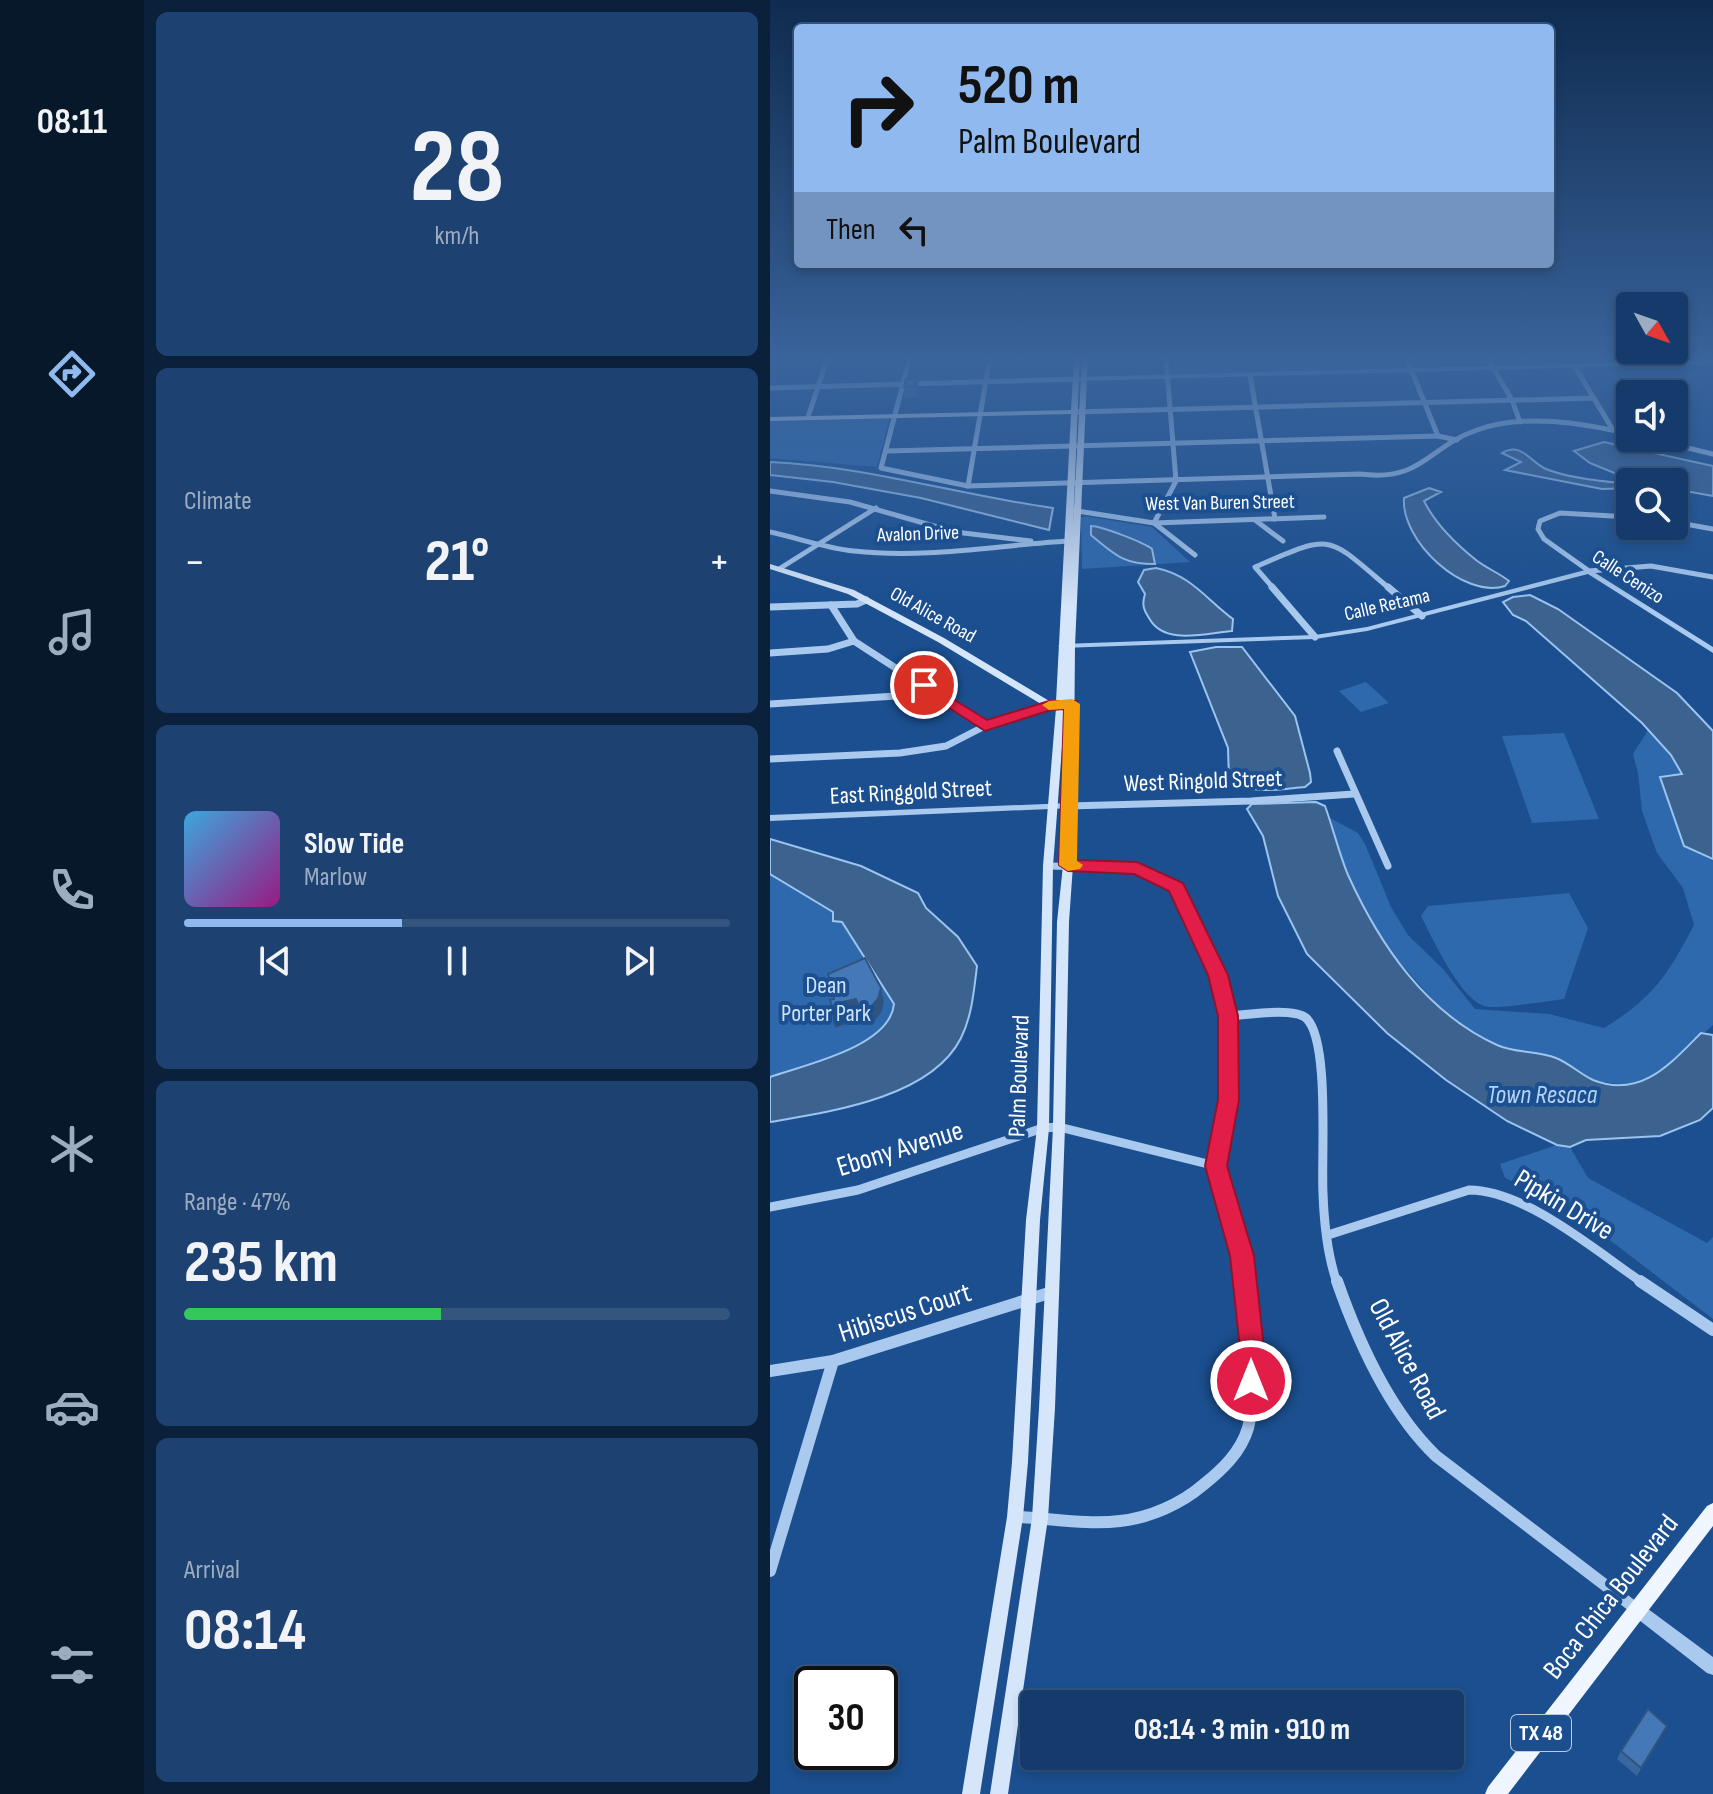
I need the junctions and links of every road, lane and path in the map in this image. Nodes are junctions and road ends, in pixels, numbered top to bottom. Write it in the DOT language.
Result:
graph roads {
  1 [pos="1263,440"];
  2 [pos="890,441"];
  3 [pos="976,441"];
  4 [pos="1077,441"];
  5 [pos="1230,441"];
  6 [pos="1456,441"];
  7 [pos="1171,442"];
  8 [pos="1076,446"];
  9 [pos="1688,448"];
  10 [pos="974,449"];
  11 [pos="887,451"];
  12 [pos="1713,454"];
  13 [pos="1270,477"];
  14 [pos="1176,481"];
  15 [pos="1075,484"];
  16 [pos="968,486"];
  17 [pos="770,491"];
  18 [pos="876,508"];
  19 [pos="1075,511"];
  20 [pos="1616,516"];
  21 [pos="1324,517"];
  22 [pos="1275,519"];
  23 [pos="1255,520"];
  24 [pos="1154,523"];
  25 [pos="1688,525"];
  26 [pos="1713,529"];
  27 [pos="770,532"];
  28 [pos="1069,541"];
  29 [pos="1283,541"];
  30 [pos="1040,542"];
  31 [pos="820,543"];
  32 [pos="1195,555"];
  33 [pos="775,567"];
  34 [pos="1589,571"];
  35 [pos="1713,577"];
  36 [pos="866,600"];
  37 [pos="831,605"];
  38 [pos="770,607"];
  39 [pos="1422,616"];
  40 [pos="1315,637"];
  41 [pos="854,641"];
  42 [pos="1066,646"];
  43 [pos="1713,651"];
  44 [pos="770,653"];
  45 [pos="924,685"];
  46 [pos="770,704"];
  47 [pos="1072,704"];
  48 [pos="1055,706"];
  49 [pos="985,726"];
  50 [pos="1337,751"];
  51 [pos="770,759"];
  52 [pos="1354,794"];
  53 [pos="1062,805"];
  54 [pos="770,818"];
  55 [pos="1068,865"];
  56 [pos="1048,866"];
  57 [pos="1388,866"];
  58 [pos="1228,1016"];
  59 [pos="1059,1127"];
  60 [pos="1043,1128"];
  61 [pos="1216,1166"];
  62 [pos="770,1207"];
  63 [pos="1328,1235"];
  64 [pos="1052,1292"];
  65 [pos="1031,1297"];
  66 [pos="1713,1330"];
  67 [pos="833,1361"];
  68 [pos="770,1371"];
  69 [pos="1713,1512"];
  70 [pos="1015,1517"];
  71 [pos="1040,1518"];
  72 [pos="770,1571"];
  73 [pos="1635,1608"];
  74 [pos="1713,1667"];
  75 [pos="971,1794"];
  76 [pos="999,1794"];
  77 [pos="1495,1794"];
  1 -- 13 [label="street"];
  2 -- 11 [label="street"];
  3 -- 10 [label="street"];
  4 -- 8 [label="main road, Palm Boulevard"];
  5 -- 7 [label="street"];
  6 -- 13 [label="street"];
  7 -- 8 [label="street"];
  7 -- 14 [label="street"];
  8 -- 10 [label="street"];
  8 -- 15 [label="main road, Palm Boulevard"];
  9 -- 12 [label="street"];
  10 -- 11 [label="street"];
  10 -- 16 [label="street"];
  11 -- 16 [label="street"];
  13 -- 14 [label="street"];
  13 -- 22 [label="street"];
  14 -- 15 [label="street"];
  14 -- 24 [label="street"];
  15 -- 16 [label="street"];
  15 -- 19 [label="main road, Palm Boulevard"];
  17 -- 18 [label="street"];
  18 -- 30 [label="street"];
  18 -- 31 [label="street"];
  19 -- 24 [label="street, West Van Buren Street"];
  19 -- 28 [label="main road, Palm Boulevard"];
  19 -- 42 [label="main road, Palm Boulevard"];
  20 -- 34 [label="street, Calle Cenizo"];
  21 -- 22 [label="street, West Van Buren Street"];
  22 -- 23 [label="street, West Van Buren Street"];
  23 -- 24 [label="street, West Van Buren Street"];
  23 -- 29 [label="street"];
  24 -- 32 [label="street"];
  25 -- 26 [label="street"];
  27 -- 31 [label="street, Avalon Drive"];
  28 -- 30 [label="street, Avalon Drive"];
  28 -- 42 [label="main road, Palm Boulevard"];
  30 -- 31 [label="street, Avalon Drive"];
  31 -- 33 [label="street"];
  33 -- 36 [label="main road, Old Alice Road"];
  34 -- 35 [label="street, Calle Retama"];
  34 -- 39 [label="street, Calle Retama"];
  34 -- 43 [label="street, Calle Cenizo"];
  36 -- 37 [label="street"];
  36 -- 48 [label="main road, Old Alice Road"];
  37 -- 38 [label="street"];
  37 -- 41 [label="street"];
  39 -- 40 [label="street, Calle Retama"];
  39 -- 40 [label="street"];
  40 -- 42 [label="street, Calle Retama"];
  41 -- 44 [label="street"];
  41 -- 45 [label="street"];
  42 -- 47 [label="main road, Palm Boulevard"];
  42 -- 48 [label="main road, Palm Boulevard"];
  45 -- 46 [label="street"];
  45 -- 49 [label="street"];
  47 -- 48 [label="main road"];
  47 -- 53 [label="main road, Palm Boulevard"];
  48 -- 49 [label="street"];
  48 -- 53 [label="main road, Palm Boulevard"];
  49 -- 51 [label="street"];
  50 -- 52 [label="street"];
  52 -- 53 [label="street, West Ringold Street"];
  52 -- 57 [label="street"];
  53 -- 54 [label="street, East Ringgold Street"];
  53 -- 55 [label="main road, Palm Boulevard"];
  53 -- 56 [label="main road, Palm Boulevard"];
  55 -- 56 [label="street"];
  55 -- 58 [label="street"];
  55 -- 59 [label="main road, Palm Boulevard"];
  56 -- 60 [label="main road, Palm Boulevard"];
  58 -- 61 [label="street"];
  58 -- 63 [label="street, Old Alice Road"];
  59 -- 60 [label="street, Ebony Avenue"];
  59 -- 61 [label="street, Ebony Avenue"];
  59 -- 64 [label="main road, Palm Boulevard"];
  60 -- 62 [label="street, Ebony Avenue"];
  60 -- 65 [label="main road, Palm Boulevard"];
  61 -- 71 [label="street"];
  63 -- 66 [label="street, Pipkin Drive"];
  63 -- 73 [label="street, Old Alice Road"];
  64 -- 65 [label="street, Hibiscus Court"];
  64 -- 71 [label="main road, Palm Boulevard"];
  65 -- 67 [label="street, Hibiscus Court"];
  65 -- 70 [label="main road, Palm Boulevard"];
  67 -- 68 [label="street, Hibiscus Court"];
  67 -- 72 [label="street"];
  69 -- 73 [label="main road, Boca Chica Boulevard / TX 48"];
  70 -- 71 [label="street"];
  70 -- 75 [label="main road, Palm Boulevard"];
  71 -- 76 [label="main road, Palm Boulevard"];
  73 -- 74 [label="street, Old Alice Road"];
  73 -- 77 [label="main road, Boca Chica Boulevard / TX 48"];
}
